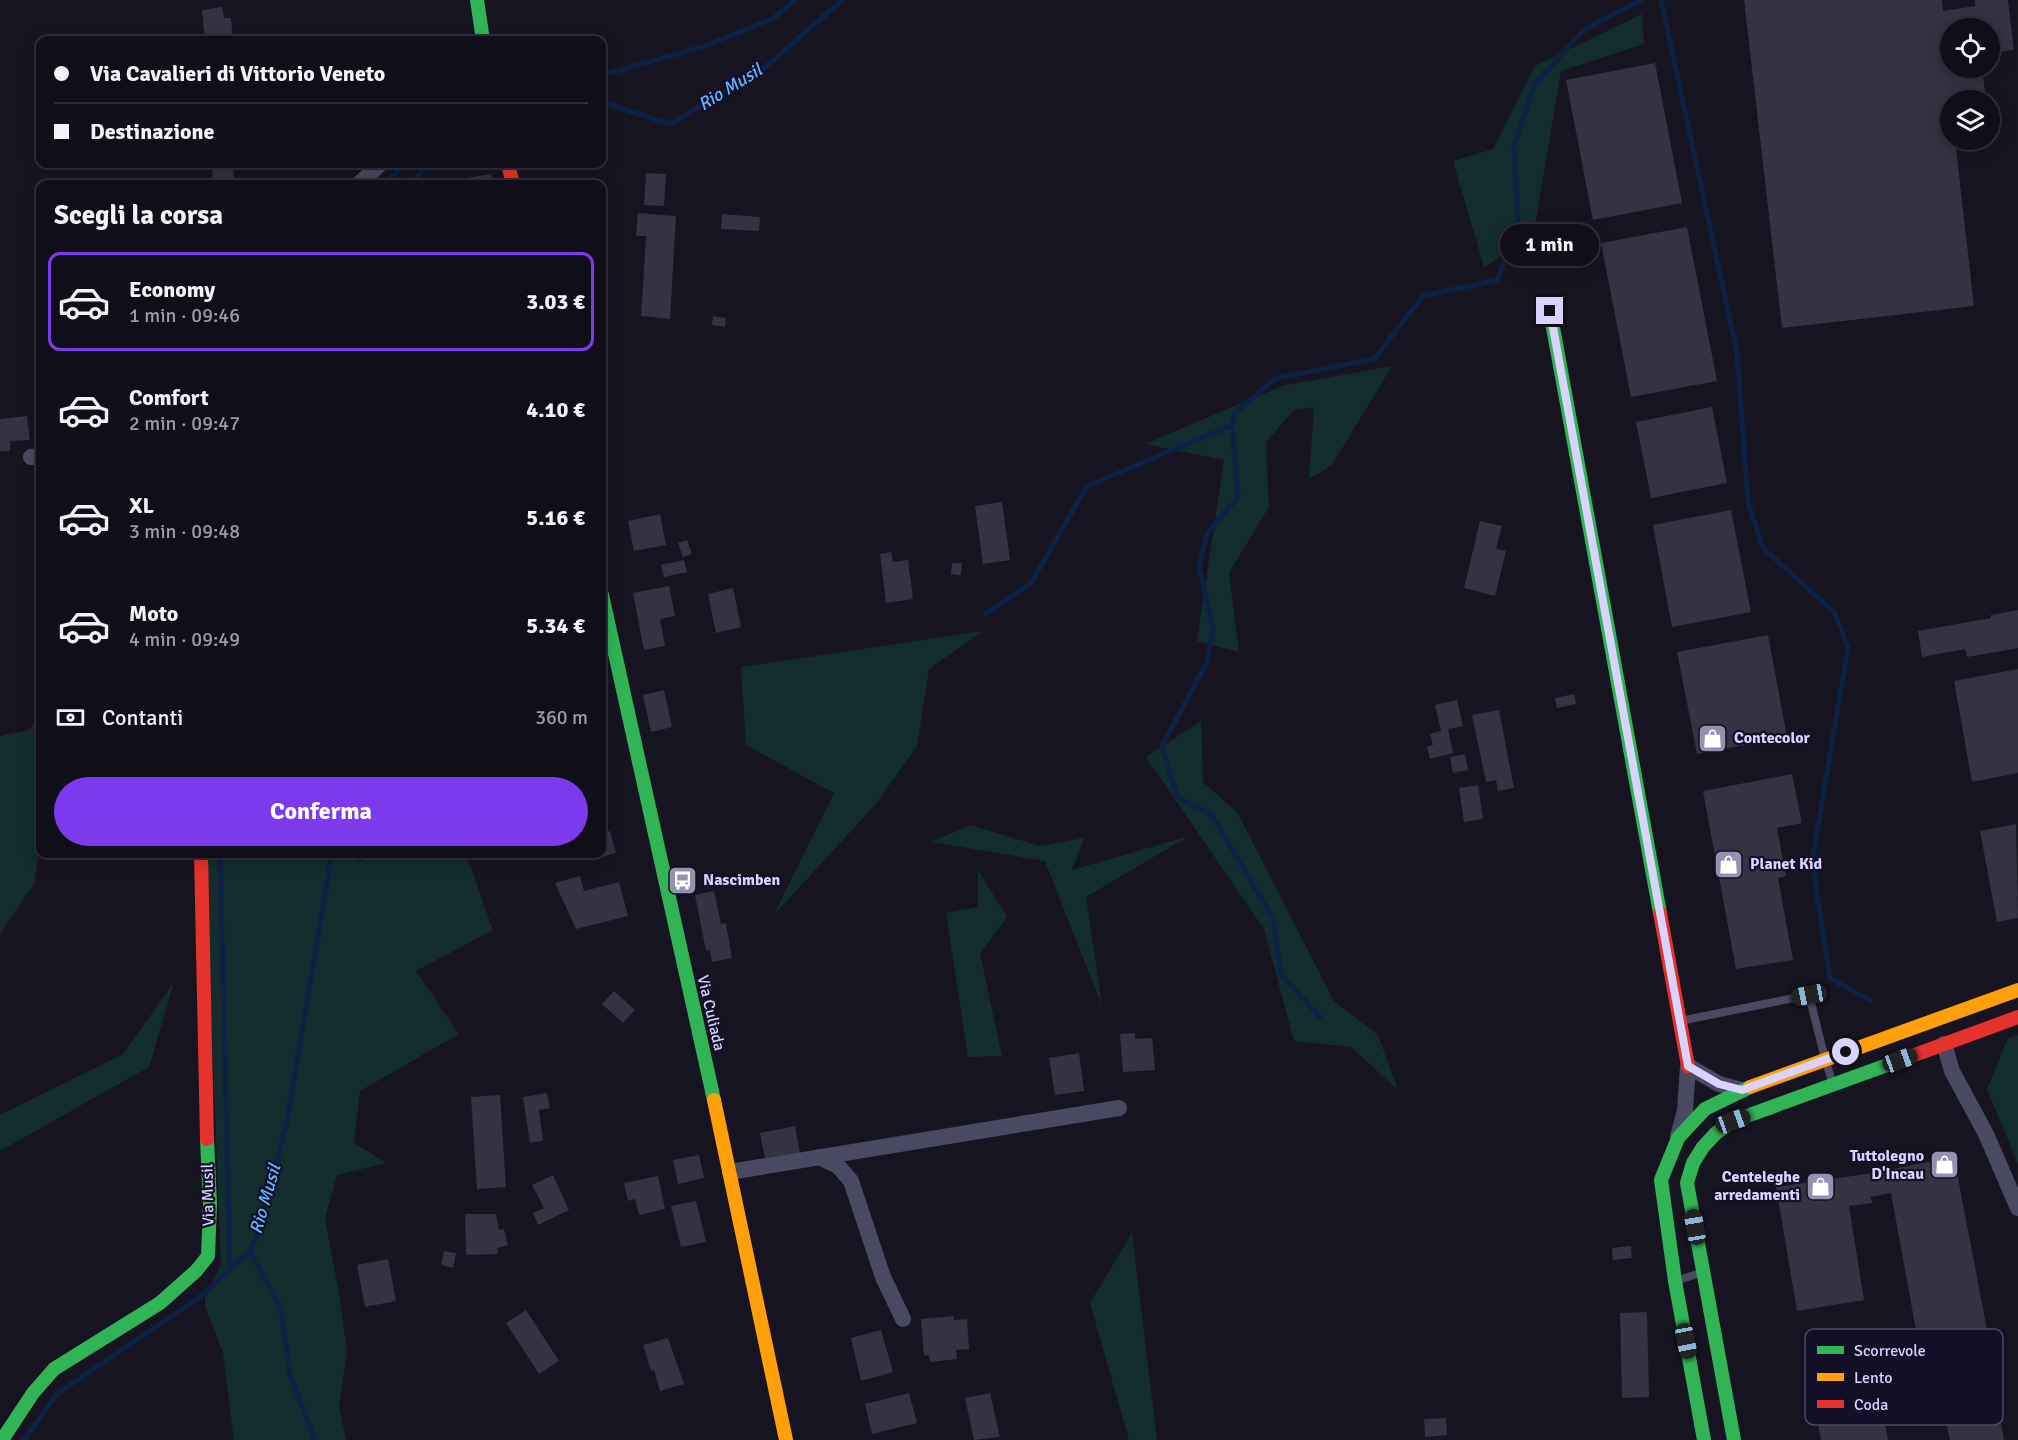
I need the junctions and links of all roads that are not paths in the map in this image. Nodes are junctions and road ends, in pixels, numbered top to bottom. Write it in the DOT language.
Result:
graph roads {
  1 [pos="477,0"];
  2 [pos="482,36"];
  3 [pos="376,168"];
  4 [pos="363,180"];
  5 [pos="1550,311"];
  6 [pos="606,613"];
  7 [pos="201,858"];
  8 [pos="2018,990"];
  9 [pos="1952,1016"];
  10 [pos="2018,1017"];
  11 [pos="1679,1021"];
  12 [pos="1952,1041"];
  13 [pos="1825,1059"];
  14 [pos="1688,1066"];
  15 [pos="1833,1084"];
  16 [pos="1742,1090"];
  17 [pos="1119,1108"];
  18 [pos="1678,1138"];
  19 [pos="819,1157"];
  20 [pos="730,1172"];
  21 [pos="2018,1208"];
  22 [pos="1703,1272"];
  23 [pos="1675,1281"];
  24 [pos="903,1319"];
  25 [pos="2,1440"];
  26 [pos="786,1440"];
  27 [pos="1704,1440"];
  28 [pos="1734,1440"];
  1 -- 2 [label="street"];
  3 -- 4 [label="street"];
  5 -- 11 [label="street"];
  6 -- 20 [label="street, Via Culiada"];
  7 -- 25 [label="street, Via Musil"];
  8 -- 9 [label="street"];
  9 -- 12 [label="lane"];
  9 -- 13 [label="street"];
  10 -- 12 [label="street"];
  11 -- 13 [label="lane"];
  11 -- 14 [label="street"];
  12 -- 15 [label="street"];
  12 -- 21 [label="street"];
  13 -- 15 [label="lane"];
  13 -- 16 [label="street"];
  14 -- 16 [label="street"];
  14 -- 18 [label="street"];
  15 -- 22 [label="street"];
  16 -- 18 [label="street"];
  17 -- 19 [label="street"];
  18 -- 23 [label="street"];
  19 -- 20 [label="street"];
  19 -- 24 [label="street"];
  20 -- 26 [label="street, Via Culiada"];
  22 -- 23 [label="lane"];
  22 -- 28 [label="street"];
  23 -- 27 [label="street"];
}
